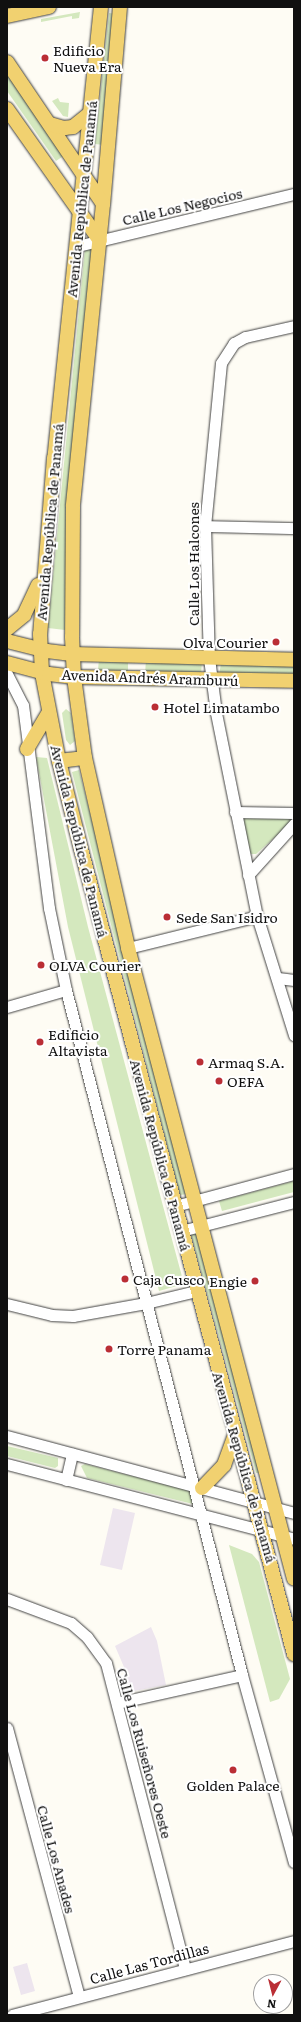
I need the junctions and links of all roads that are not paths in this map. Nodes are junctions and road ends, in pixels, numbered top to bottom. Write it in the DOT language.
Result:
graph roads {
  1 [pos="49,7"];
  2 [pos="101,7"];
  3 [pos="120,7"];
  4 [pos="7,16"];
  5 [pos="7,62"];
  6 [pos="7,110"];
  7 [pos="90,113"];
  8 [pos="50,124"];
  9 [pos="84,175"];
  10 [pos="294,194"];
  11 [pos="103,204"];
  12 [pos="80,214"];
  13 [pos="100,241"];
  14 [pos="77,246"];
  15 [pos="294,326"];
  16 [pos="205,526"];
  17 [pos="294,528"];
  18 [pos="44,566"];
  19 [pos="7,629"];
  20 [pos="7,641"];
  21 [pos="40,649"];
  22 [pos="72,654"];
  23 [pos="137,656"];
  24 [pos="209,658"];
  25 [pos="294,660"];
  26 [pos="7,663"];
  27 [pos="42,673"];
  28 [pos="7,674"];
  29 [pos="74,677"];
  30 [pos="136,679"];
  31 [pos="211,679"];
  32 [pos="294,681"];
  33 [pos="49,712"];
  34 [pos="28,749"];
  35 [pos="85,758"];
  36 [pos="59,761"];
  37 [pos="235,812"];
  38 [pos="294,813"];
  39 [pos="294,824"];
  40 [pos="248,875"];
  41 [pos="257,916"];
  42 [pos="128,948"];
  43 [pos="278,978"];
  44 [pos="294,980"];
  45 [pos="66,990"];
  46 [pos="7,1007"];
  47 [pos="294,1035"];
  48 [pos="294,1174"];
  49 [pos="195,1200"];
  50 [pos="294,1202"];
  51 [pos="174,1206"];
  52 [pos="201,1225"];
  53 [pos="180,1231"];
  54 [pos="196,1291"];
  55 [pos="146,1303"];
  56 [pos="7,1304"];
  57 [pos="235,1435"];
  58 [pos="7,1436"];
  59 [pos="72,1454"];
  60 [pos="7,1464"];
  61 [pos="66,1480"];
  62 [pos="198,1487"];
  63 [pos="255,1503"];
  64 [pos="275,1508"];
  65 [pos="294,1513"];
  66 [pos="202,1516"];
  67 [pos="263,1531"];
  68 [pos="288,1537"];
  69 [pos="294,1579"];
  70 [pos="7,1599"];
  71 [pos="294,1654"];
  72 [pos="242,1675"];
  73 [pos="117,1703"];
  74 [pos="7,1728"];
  75 [pos="11,1756"];
  76 [pos="294,1862"];
  77 [pos="294,1941"];
  78 [pos="185,1969"];
  79 [pos="79,1997"];
  80 [pos="12,2015"];
  1 -- 4 [label="main road"];
  2 -- 7 [label="main road, Avenida República de Panamá"];
  3 -- 11 [label="main road, Avenida República de Panamá"];
  5 -- 8 [label="main road"];
  6 -- 12 [label="main road"];
  7 -- 8 [label="main road"];
  7 -- 9 [label="main road, Avenida República de Panamá"];
  8 -- 9 [label="main road"];
  9 -- 11 [label="main road"];
  9 -- 12 [label="main road, Avenida República de Panamá"];
  10 -- 13 [label="street, Calle Los Negocios"];
  11 -- 13 [label="main road, Avenida República de Panamá"];
  12 -- 13 [label="main road"];
  12 -- 14 [label="main road, Avenida República de Panamá"];
  13 -- 14 [label="street, Calle Los Negocios"];
  13 -- 22 [label="main road, Avenida República de Panamá"];
  14 -- 18 [label="main road, Avenida República de Panamá"];
  15 -- 16 [label="street, Calle Los Halcones"];
  16 -- 17 [label="street"];
  16 -- 24 [label="street, Calle Los Halcones"];
  18 -- 19 [label="main road"];
  18 -- 21 [label="main road, Avenida República de Panamá"];
  20 -- 21 [label="main road, Avenida Andrés Aramburú"];
  21 -- 22 [label="main road, Avenida Andrés Aramburú"];
  21 -- 27 [label="main road, Avenida República de Panamá"];
  22 -- 23 [label="main road, Avenida Andrés Aramburú"];
  22 -- 29 [label="main road, Avenida República de Panamá"];
  23 -- 24 [label="main road, Avenida Andrés Aramburú"];
  23 -- 30 [label="main road"];
  24 -- 25 [label="main road, Avenida Andrés Aramburú"];
  24 -- 31 [label="street, Calle Los Halcones"];
  26 -- 27 [label="main road, Avenida Andrés Aramburú"];
  27 -- 29 [label="main road, Avenida Andrés Aramburú"];
  27 -- 33 [label="main road, Avenida República de Panamá"];
  28 -- 34 [label="street, Avenida República de Panamá"];
  29 -- 30 [label="main road, Avenida Andrés Aramburú"];
  29 -- 35 [label="main road, Avenida República de Panamá"];
  30 -- 31 [label="main road, Avenida Andrés Aramburú"];
  31 -- 32 [label="main road, Avenida Andrés Aramburú"];
  31 -- 37 [label="street, Calle Los Halcones"];
  33 -- 34 [label="main road"];
  33 -- 36 [label="main road, Avenida República de Panamá"];
  34 -- 45 [label="street, Avenida República de Panamá"];
  35 -- 36 [label="main road"];
  35 -- 42 [label="main road, Avenida República de Panamá"];
  36 -- 51 [label="main road, Avenida República de Panamá"];
  37 -- 38 [label="street"];
  37 -- 40 [label="street, Calle Los Halcones"];
  39 -- 40 [label="street"];
  40 -- 41 [label="street, Calle Los Halcones"];
  41 -- 42 [label="street"];
  41 -- 43 [label="street, Calle Los Halcones"];
  42 -- 49 [label="main road, Avenida República de Panamá"];
  43 -- 44 [label="street"];
  43 -- 47 [label="street, Calle Los Halcones"];
  45 -- 46 [label="street"];
  45 -- 55 [label="street, Avenida República de Panamá"];
  48 -- 49 [label="street"];
  49 -- 51 [label="street"];
  49 -- 52 [label="main road, Avenida República de Panamá"];
  50 -- 52 [label="street"];
  51 -- 53 [label="main road, Avenida República de Panamá"];
  52 -- 53 [label="street"];
  52 -- 64 [label="main road, Avenida República de Panamá"];
  53 -- 54 [label="main road, Avenida República de Panamá"];
  54 -- 55 [label="street"];
  54 -- 57 [label="main road, Avenida República de Panamá"];
  55 -- 56 [label="street"];
  55 -- 62 [label="street, Avenida República de Panamá"];
  57 -- 62 [label="main road"];
  57 -- 63 [label="main road, Avenida República de Panamá"];
  58 -- 59 [label="street"];
  59 -- 61 [label="street"];
  59 -- 62 [label="street"];
  60 -- 61 [label="street"];
  61 -- 66 [label="street"];
  62 -- 63 [label="street"];
  62 -- 66 [label="street, Avenida República de Panamá"];
  63 -- 64 [label="street"];
  63 -- 67 [label="main road, Avenida República de Panamá"];
  64 -- 65 [label="street"];
  64 -- 68 [label="main road, Avenida República de Panamá"];
  66 -- 67 [label="street"];
  66 -- 72 [label="street, Avenida República de Panamá"];
  67 -- 68 [label="street"];
  67 -- 71 [label="main road, Avenida República de Panamá"];
  68 -- 69 [label="main road, Avenida República de Panamá"];
  70 -- 73 [label="street, Calle Los Ruiseñores Oeste"];
  72 -- 73 [label="street"];
  72 -- 76 [label="street, Avenida República de Panamá"];
  73 -- 78 [label="street, Calle Los Ruiseñores Oeste"];
  74 -- 75 [label="street, Calle Los Anades"];
  75 -- 79 [label="street, Calle Los Anades"];
  77 -- 78 [label="street, Calle Las Tordillas"];
  78 -- 79 [label="street, Calle Las Tordillas"];
  79 -- 80 [label="street, Calle Las Tordillas"];
}
